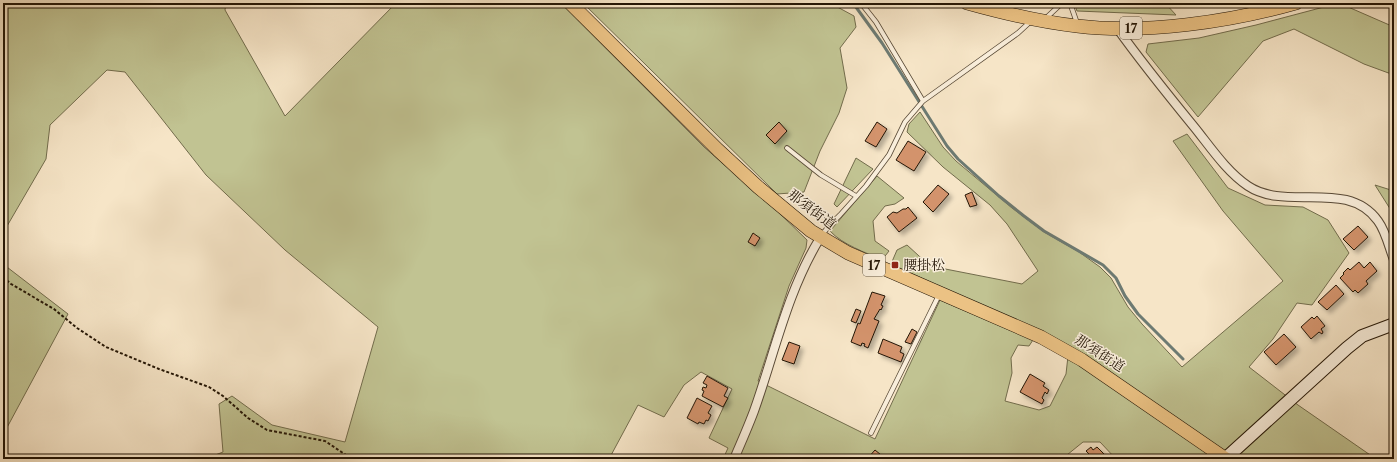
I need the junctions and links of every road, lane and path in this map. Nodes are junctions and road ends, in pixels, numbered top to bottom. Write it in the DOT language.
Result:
graph roads {
  1 [pos="570,3"];
  2 [pos="860,3"];
  3 [pos="967,3"];
  4 [pos="1062,3"];
  5 [pos="1070,3"];
  6 [pos="1296,3"];
  7 [pos="1038,20"];
  8 [pos="1078,26"];
  9 [pos="1117,28"];
  10 [pos="923,101"];
  11 [pos="787,148"];
  12 [pos="856,196"];
  13 [pos="820,238"];
  14 [pos="1394,260"];
  15 [pos="3,277"];
  16 [pos="940,294"];
  17 [pos="1394,324"];
  18 [pos="871,433"];
  19 [pos="352,459"];
  20 [pos="734,459"];
  21 [pos="1225,459"];
  1 -- 13 [label="main road, 那須街道 / 17"];
  2 -- 10 [label="lane"];
  3 -- 7 [label="main road, 17"];
  4 -- 7 [label="lane"];
  5 -- 8 [label="lane"];
  6 -- 9 [label="main road, 17"];
  7 -- 8 [label="main road, 17"];
  7 -- 10 [label="lane"];
  8 -- 9 [label="main road, 17"];
  9 -- 14 [label="street"];
  10 -- 12 [label="lane"];
  11 -- 12 [label="lane"];
  12 -- 13 [label="lane"];
  13 -- 16 [label="main road, 那須街道 / 17"];
  13 -- 20 [label="street"];
  15 -- 19 [label="path"];
  16 -- 18 [label="lane"];
  16 -- 21 [label="main road, 那須街道 / 17"];
  17 -- 21 [label="street"];
}
